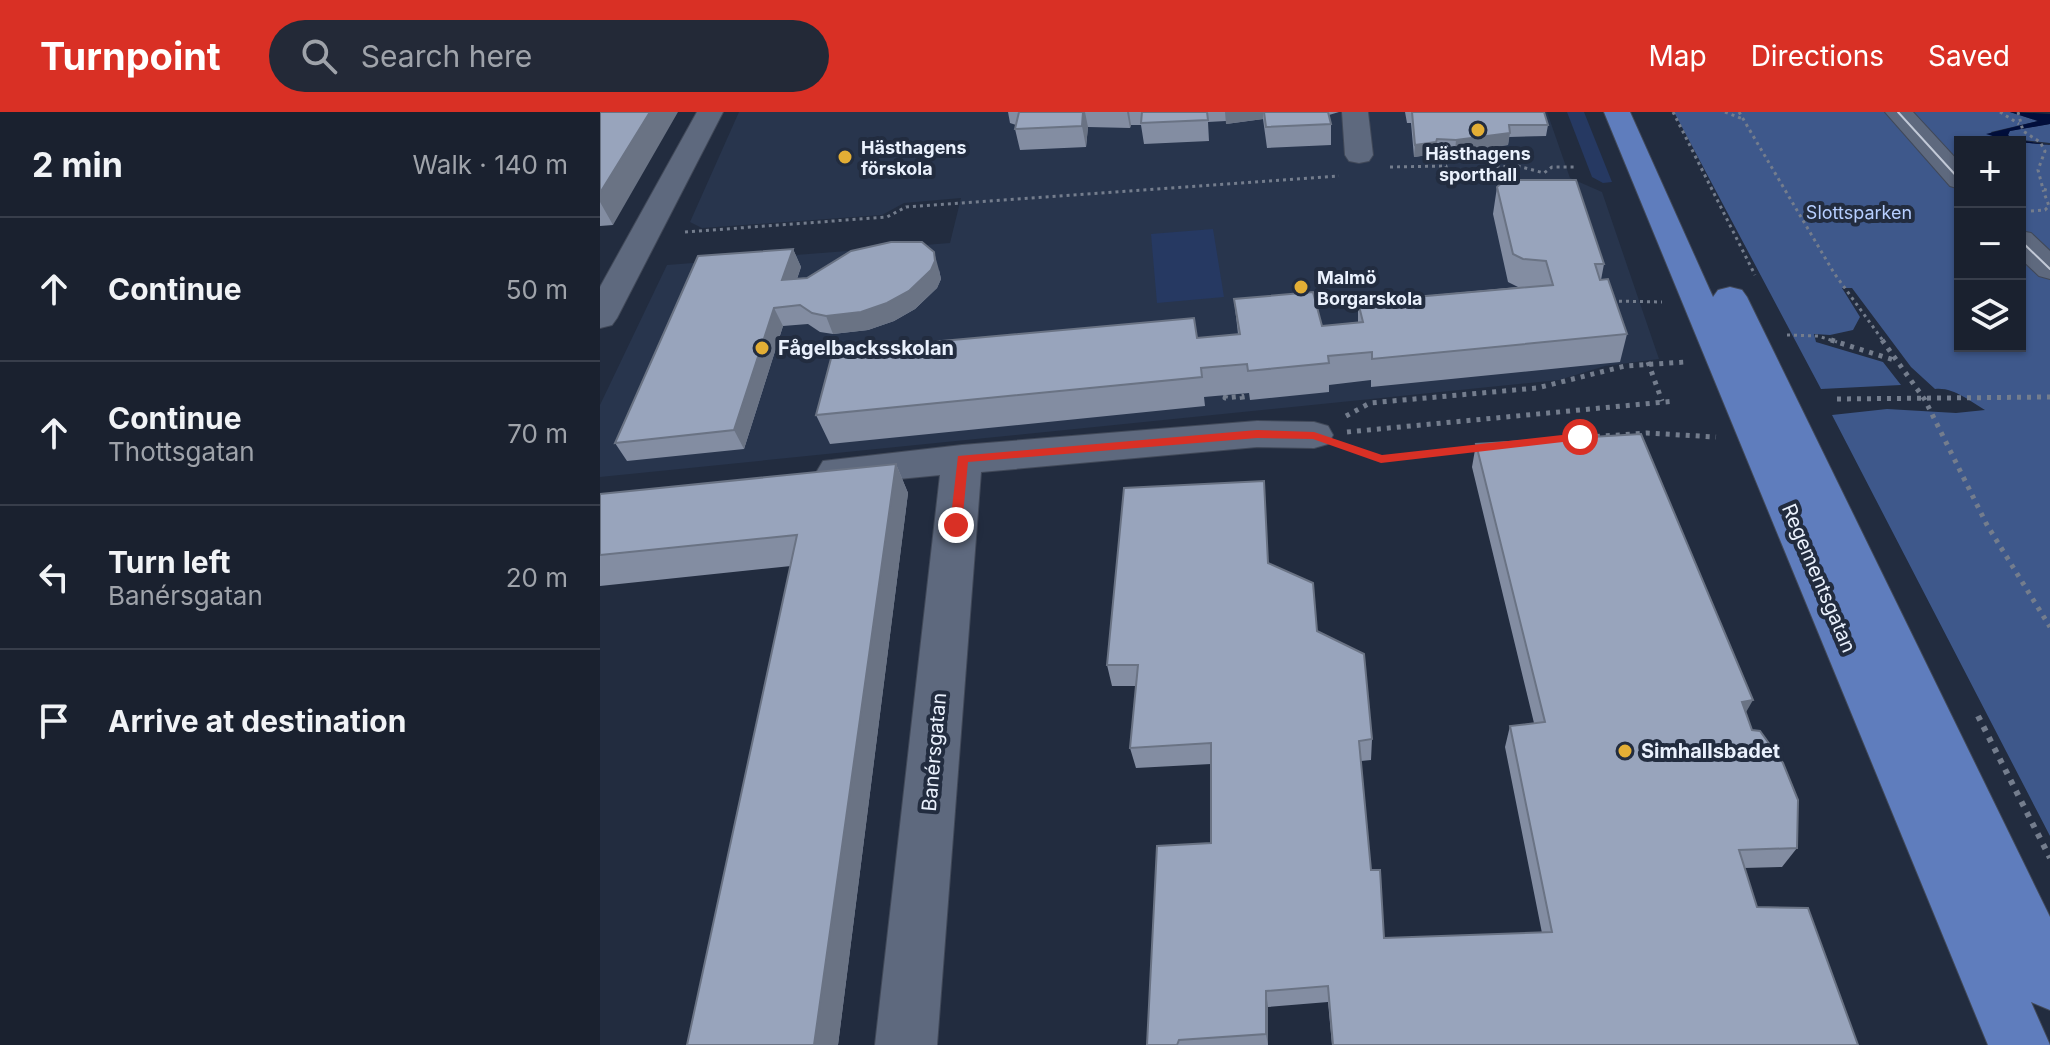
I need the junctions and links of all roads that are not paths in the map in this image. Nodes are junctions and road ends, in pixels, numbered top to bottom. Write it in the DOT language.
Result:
graph roads {
  1 [pos="710,112"];
  2 [pos="1355,112"];
  3 [pos="1617,112"];
  4 [pos="1643,112"];
  5 [pos="1898,112"];
  6 [pos="1353,165"];
  7 [pos="1954,173"];
  8 [pos="639,246"];
  9 [pos="2026,246"];
  10 [pos="600,259"];
  11 [pos="2050,269"];
  12 [pos="600,318"];
  13 [pos="1314,435"];
  14 [pos="962,458"];
  15 [pos="797,475"];
  16 [pos="2050,980"];
  17 [pos="906,1045"];
  18 [pos="2019,1045"];
  1 -- 8 [label="street"];
  2 -- 6 [label="street"];
  3 -- 18 [label="main road, Regementsgatan"];
  4 -- 16 [label="main road, Regementsgatan"];
  5 -- 7 [label="street"];
  8 -- 10 [label="street"];
  8 -- 12 [label="street"];
  9 -- 11 [label="street"];
  13 -- 14 [label="street"];
  14 -- 15 [label="street"];
  14 -- 17 [label="street, Banérsgatan"];
}
